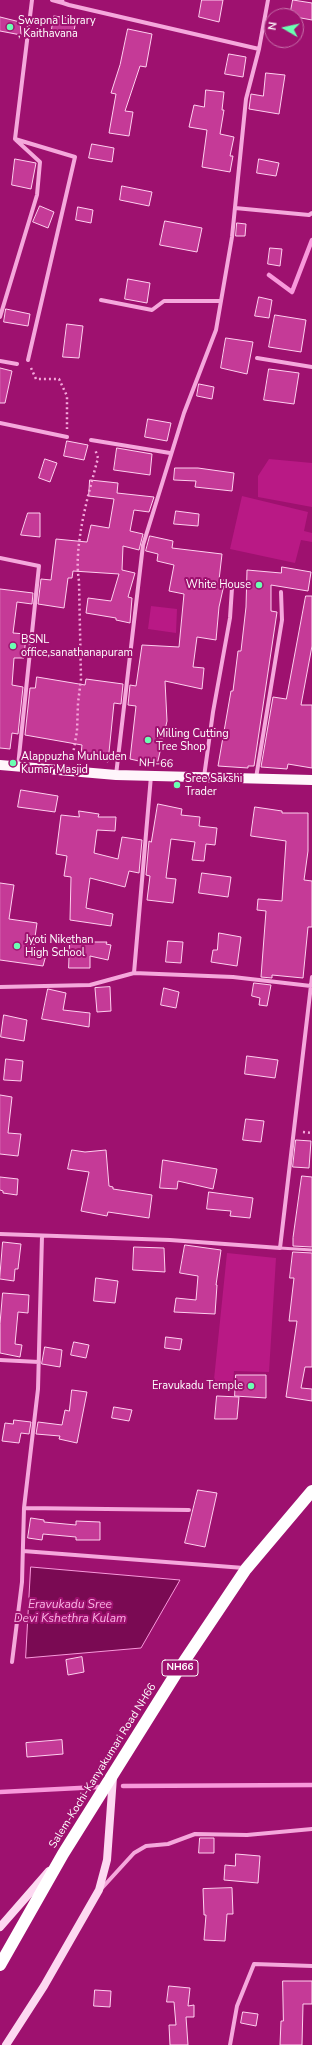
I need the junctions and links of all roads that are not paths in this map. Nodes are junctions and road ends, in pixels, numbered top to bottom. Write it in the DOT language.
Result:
graph roads {
  1 [pos="32,0"];
  2 [pos="52,0"];
  3 [pos="268,0"];
  4 [pos="63,1"];
  5 [pos="259,49"];
  6 [pos="15,139"];
  7 [pos="235,208"];
  8 [pos="312,213"];
  9 [pos="101,300"];
  10 [pos="221,301"];
  11 [pos="0,317"];
  12 [pos="257,358"];
  13 [pos="28,360"];
  14 [pos="0,361"];
  15 [pos="17,364"];
  16 [pos="312,367"];
  17 [pos="0,423"];
  18 [pos="67,437"];
  19 [pos="91,440"];
  20 [pos="170,453"];
  21 [pos="0,558"];
  22 [pos="232,588"];
  23 [pos="281,592"];
  24 [pos="0,765"];
  25 [pos="18,766"];
  26 [pos="116,775"];
  27 [pos="151,776"];
  28 [pos="204,777"];
  29 [pos="256,779"];
  30 [pos="312,780"];
  31 [pos="134,973"];
  32 [pos="312,977"];
  33 [pos="311,986"];
  34 [pos="0,987"];
  35 [pos="0,1234"];
  36 [pos="42,1236"];
  37 [pos="280,1248"];
  38 [pos="312,1250"];
  39 [pos="0,1360"];
  40 [pos="39,1362"];
  41 [pos="312,1492"];
  42 [pos="24,1508"];
  43 [pos="189,1510"];
  44 [pos="23,1551"];
  45 [pos="246,1569"];
  46 [pos="12,1662"];
  47 [pos="113,1777"];
  48 [pos="312,1828"];
  49 [pos="64,1854"];
  50 [pos="99,1890"];
  51 [pos="0,1927"];
  52 [pos="0,1965"];
  53 [pos="312,1966"];
  54 [pos="6,2045"];
  55 [pos="230,2045"];
  1 -- 6 [label="street"];
  2 -- 4 [label="street"];
  3 -- 5 [label="street"];
  4 -- 5 [label="street"];
  5 -- 7 [label="street"];
  6 -- 11 [label="street"];
  6 -- 13 [label="street"];
  7 -- 8 [label="street"];
  7 -- 10 [label="street"];
  9 -- 10 [label="street"];
  10 -- 20 [label="street"];
  12 -- 16 [label="street"];
  14 -- 15 [label="street"];
  17 -- 18 [label="street"];
  19 -- 20 [label="street"];
  20 -- 26 [label="street"];
  21 -- 25 [label="street"];
  22 -- 28 [label="street"];
  23 -- 29 [label="street"];
  24 -- 25 [label="main road, NH-66"];
  25 -- 26 [label="main road, NH-66"];
  26 -- 27 [label="main road, NH-66"];
  27 -- 28 [label="main road, NH-66"];
  27 -- 31 [label="street"];
  28 -- 29 [label="main road, NH-66"];
  29 -- 30 [label="main road, NH-66"];
  31 -- 33 [label="street"];
  31 -- 34 [label="street"];
  32 -- 33 [label="street"];
  33 -- 37 [label="street"];
  35 -- 36 [label="street"];
  36 -- 37 [label="street"];
  36 -- 40 [label="street"];
  37 -- 38 [label="lane"];
  39 -- 40 [label="street"];
  40 -- 42 [label="street"];
  41 -- 45 [label="highway, Salem-Kochi-Kanyakumari Road NH66 / NH66"];
  42 -- 43 [label="street"];
  42 -- 44 [label="street"];
  44 -- 45 [label="street"];
  44 -- 46 [label="street"];
  45 -- 47 [label="highway, Salem-Kochi-Kanyakumari Road NH66 / NH66"];
  47 -- 49 [label="highway, Salem-Kochi-Kanyakumari Road NH66 / NH66"];
  47 -- 50 [label="street"];
  48 -- 50 [label="street"];
  49 -- 51 [label="street"];
  49 -- 52 [label="highway, Salem-Kochi-Kanyakumari Road NH66 / NH66"];
  50 -- 54 [label="street"];
  53 -- 55 [label="street"];
}
